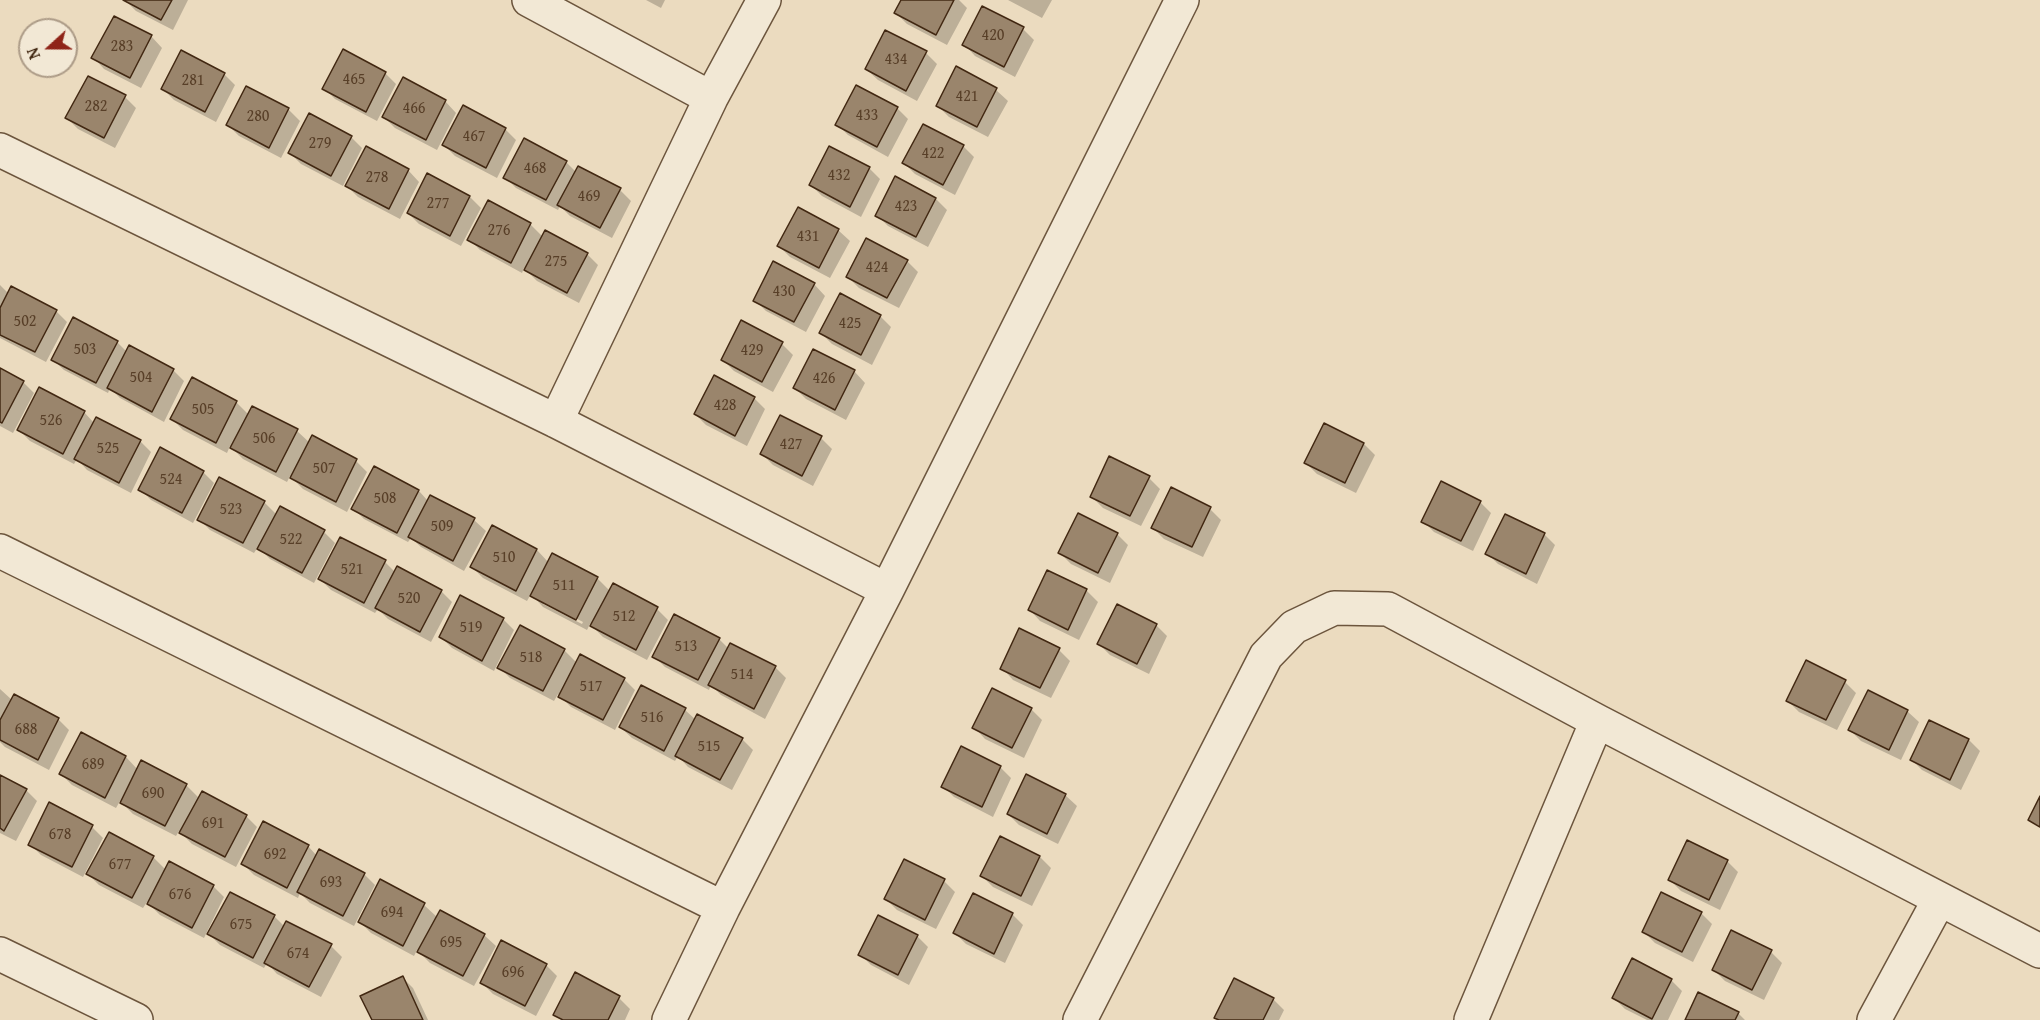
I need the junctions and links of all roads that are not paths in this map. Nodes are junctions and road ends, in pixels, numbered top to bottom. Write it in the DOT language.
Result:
graph roads {
  1 [pos="529,0"];
  2 [pos="764,0"];
  3 [pos="1182,0"];
  4 [pos="711,98"];
  5 [pos="0,150"];
  6 [pos="556,422"];
  7 [pos="0,550"];
  8 [pos="887,590"];
  9 [pos="1597,721"];
  10 [pos="1939,900"];
  11 [pos="723,908"];
  12 [pos="2040,951"];
  13 [pos="0,954"];
  14 [pos="136,1020"];
  15 [pos="669,1020"];
  16 [pos="1080,1020"];
  17 [pos="1471,1020"];
  18 [pos="1874,1020"];
  1 -- 4 [label="street"];
  2 -- 4 [label="street"];
  3 -- 8 [label="street"];
  4 -- 6 [label="street"];
  5 -- 6 [label="street"];
  6 -- 8 [label="street"];
  7 -- 11 [label="street"];
  8 -- 11 [label="street"];
  9 -- 10 [label="street"];
  9 -- 16 [label="street"];
  9 -- 17 [label="street"];
  10 -- 12 [label="street"];
  10 -- 18 [label="street"];
  11 -- 15 [label="street"];
  13 -- 14 [label="street"];
}
